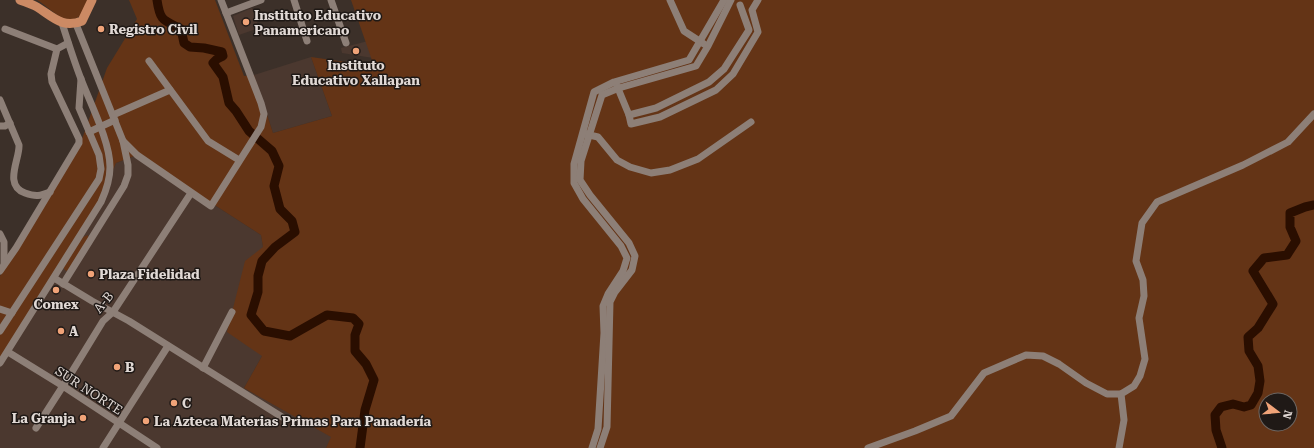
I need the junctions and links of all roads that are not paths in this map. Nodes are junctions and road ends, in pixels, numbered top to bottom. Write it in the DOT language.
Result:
graph roads {
  1 [pos="20,0"];
  2 [pos="92,0"];
  3 [pos="221,0"];
  4 [pos="261,0"];
  5 [pos="294,0"];
  6 [pos="331,0"];
  7 [pos="670,0"];
  8 [pos="732,0"];
  9 [pos="758,0"];
  10 [pos="722,1"];
  11 [pos="740,5"];
  12 [pos="752,10"];
  13 [pos="226,13"];
  14 [pos="62,23"];
  15 [pos="76,24"];
  16 [pos="5,29"];
  17 [pos="307,41"];
  18 [pos="68,42"];
  19 [pos="700,42"];
  20 [pos="346,43"];
  21 [pos="708,46"];
  22 [pos="56,49"];
  23 [pos="149,61"];
  24 [pos="81,79"];
  25 [pos="617,85"];
  26 [pos="170,90"];
  27 [pos="0,100"];
  28 [pos="93,108"];
  29 [pos="1314,114"];
  30 [pos="629,115"];
  31 [pos="114,117"];
  32 [pos="751,122"];
  33 [pos="10,123"];
  34 [pos="86,124"];
  35 [pos="0,126"];
  36 [pos="100,126"];
  37 [pos="89,132"];
  38 [pos="586,134"];
  39 [pos="123,142"];
  40 [pos="239,160"];
  41 [pos="50,192"];
  42 [pos="191,192"];
  43 [pos="0,234"];
  44 [pos="4,242"];
  45 [pos="16,248"];
  46 [pos="4,264"];
  47 [pos="0,271"];
  48 [pos="54,278"];
  49 [pos="63,284"];
  50 [pos="0,308"];
  51 [pos="113,312"];
  52 [pos="232,312"];
  53 [pos="12,313"];
  54 [pos="3,320"];
  55 [pos="0,331"];
  56 [pos="168,346"];
  57 [pos="8,352"];
  58 [pos="0,363"];
  59 [pos="203,368"];
  60 [pos="63,386"];
  61 [pos="1121,394"];
  62 [pos="282,417"];
  63 [pos="118,423"];
  64 [pos="36,428"];
  65 [pos="103,448"];
  66 [pos="157,448"];
  67 [pos="592,448"];
  68 [pos="600,448"];
  69 [pos="868,448"];
  70 [pos="1119,448"];
  1 -- 14 [label="main road"];
  2 -- 15 [label="main road"];
  3 -- 13 [label="street"];
  4 -- 13 [label="street"];
  5 -- 17 [label="street"];
  6 -- 20 [label="street"];
  7 -- 19 [label="street"];
  8 -- 11 [label="street"];
  8 -- 21 [label="street"];
  9 -- 12 [label="street"];
  10 -- 19 [label="street"];
  11 -- 12 [label="street"];
  11 -- 30 [label="street"];
  12 -- 30 [label="street"];
  13 -- 40 [label="street"];
  14 -- 15 [label="main road"];
  14 -- 18 [label="street"];
  15 -- 31 [label="street"];
  16 -- 22 [label="street"];
  18 -- 22 [label="street"];
  18 -- 24 [label="street"];
  19 -- 21 [label="street"];
  19 -- 25 [label="street"];
  21 -- 25 [label="street"];
  22 -- 41 [label="street"];
  23 -- 26 [label="street"];
  24 -- 28 [label="street"];
  24 -- 34 [label="street"];
  25 -- 30 [label="street"];
  25 -- 38 [label="street"];
  26 -- 31 [label="street"];
  26 -- 40 [label="street"];
  27 -- 33 [label="street"];
  28 -- 34 [label="street"];
  28 -- 36 [label="street"];
  29 -- 61 [label="street"];
  31 -- 36 [label="street"];
  31 -- 39 [label="street"];
  32 -- 38 [label="street"];
  33 -- 35 [label="street"];
  33 -- 41 [label="street"];
  34 -- 37 [label="street"];
  36 -- 37 [label="street"];
  36 -- 48 [label="street"];
  37 -- 53 [label="street"];
  38 -- 67 [label="street"];
  38 -- 68 [label="street"];
  39 -- 42 [label="street"];
  39 -- 49 [label="street"];
  40 -- 42 [label="street"];
  41 -- 45 [label="street"];
  42 -- 51 [label="street, A-B"];
  43 -- 44 [label="street"];
  44 -- 45 [label="street"];
  44 -- 46 [label="street"];
  45 -- 46 [label="street"];
  46 -- 47 [label="street"];
  48 -- 49 [label="street"];
  48 -- 57 [label="street"];
  49 -- 51 [label="street"];
  50 -- 53 [label="street"];
  51 -- 56 [label="street"];
  51 -- 60 [label="street, A-B"];
  52 -- 59 [label="street"];
  53 -- 54 [label="street"];
  54 -- 55 [label="street"];
  56 -- 59 [label="street"];
  56 -- 63 [label="street"];
  57 -- 58 [label="street"];
  57 -- 60 [label="street, SUR NORTE"];
  59 -- 62 [label="street"];
  60 -- 63 [label="street, SUR NORTE"];
  60 -- 64 [label="street, A-B"];
  61 -- 69 [label="street"];
  61 -- 70 [label="street"];
  63 -- 65 [label="street"];
  63 -- 66 [label="street, SUR NORTE"];
}
